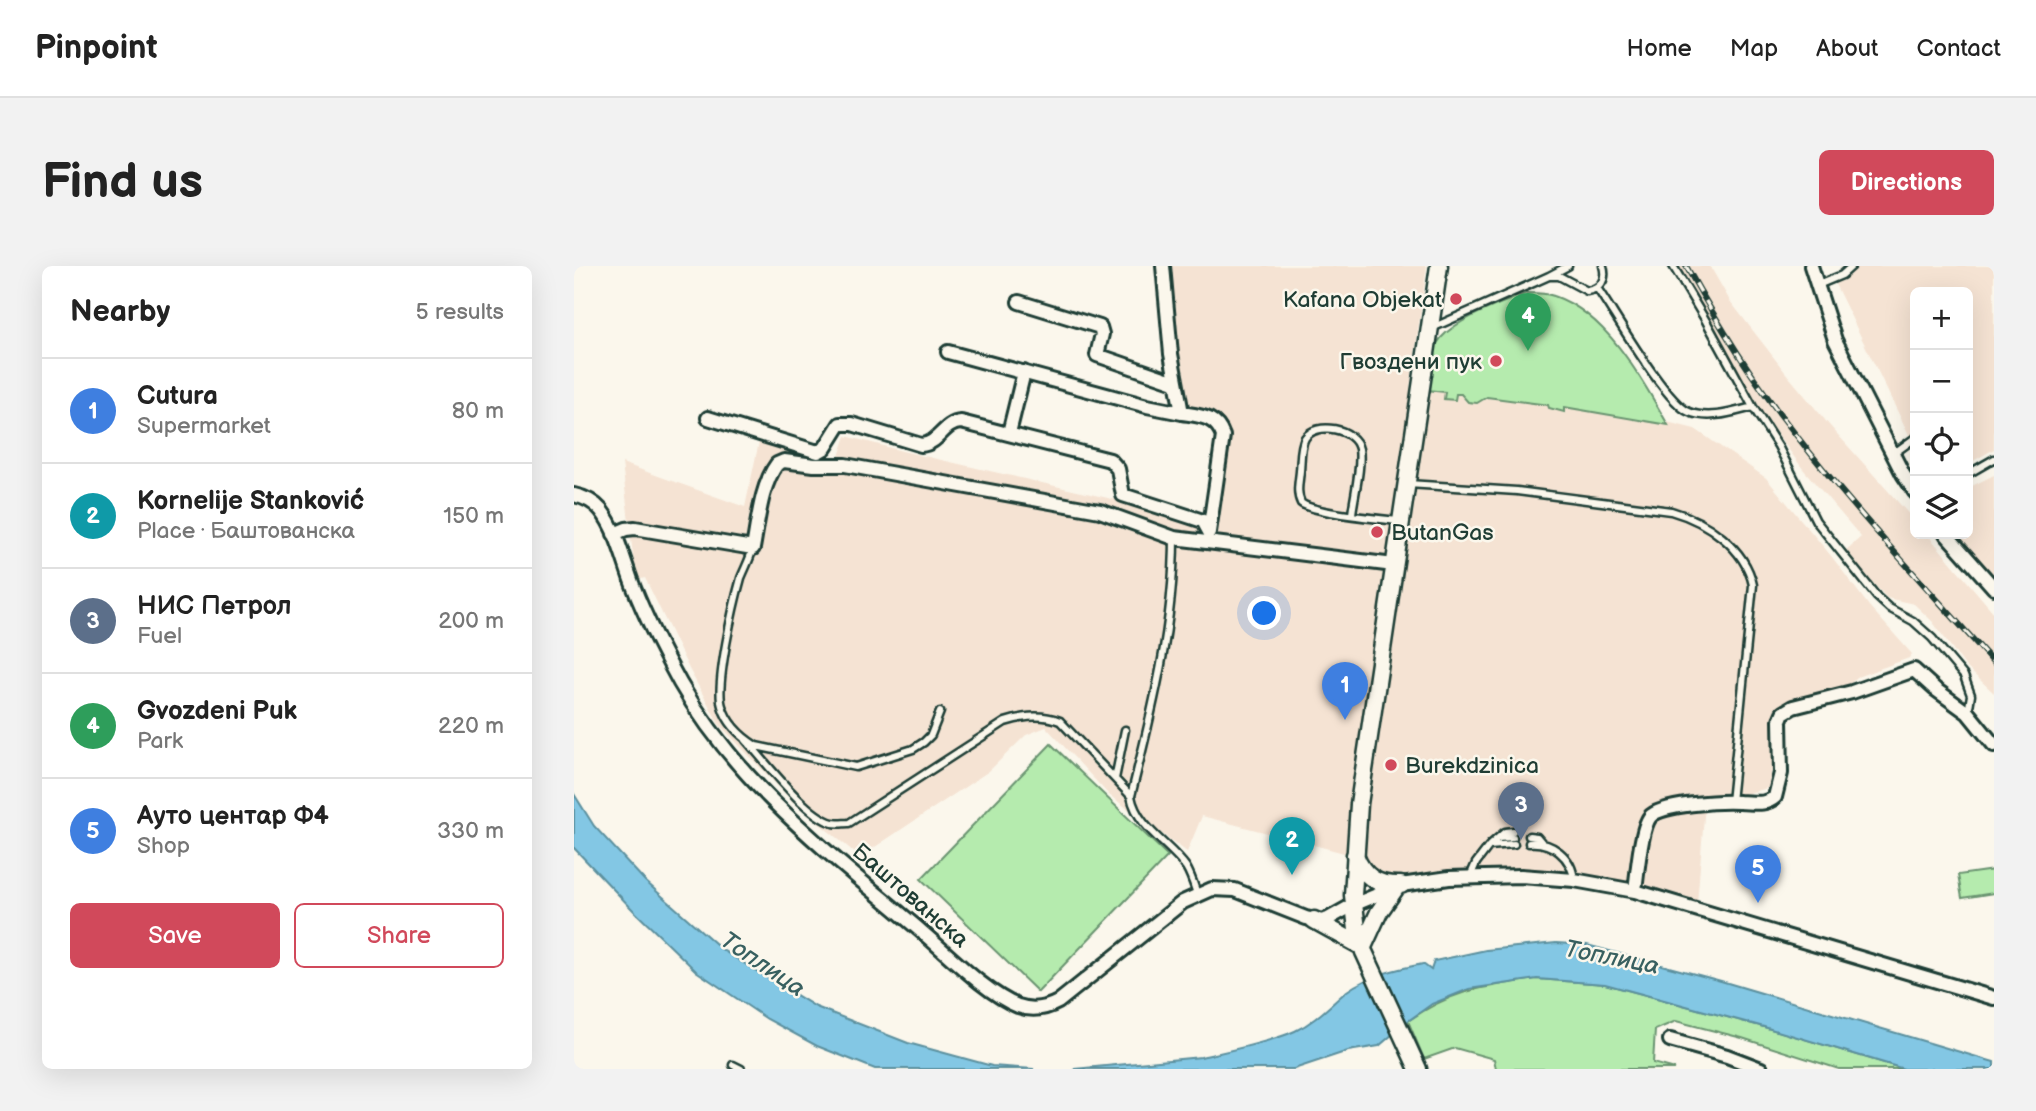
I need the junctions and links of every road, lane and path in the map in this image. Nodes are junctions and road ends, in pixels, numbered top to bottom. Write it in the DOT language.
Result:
graph roads {
  1 [pos="1163,266"];
  2 [pos="1439,266"];
  3 [pos="1567,266"];
  4 [pos="1603,266"];
  5 [pos="1672,266"];
  6 [pos="1811,266"];
  7 [pos="1852,266"];
  8 [pos="1549,276"];
  9 [pos="1818,285"];
  10 [pos="1597,288"];
  11 [pos="1019,302"];
  12 [pos="1430,329"];
  13 [pos="948,352"];
  14 [pos="1024,372"];
  15 [pos="1175,382"];
  16 [pos="1753,407"];
  17 [pos="1182,413"];
  18 [pos="708,418"];
  19 [pos="1009,433"];
  20 [pos="1910,442"];
  21 [pos="1893,454"];
  22 [pos="1994,459"];
  23 [pos="1973,471"];
  24 [pos="1910,483"];
  25 [pos="1406,484"];
  26 [pos="574,495"];
  27 [pos="1352,514"];
  28 [pos="1401,522"];
  29 [pos="1209,532"];
  30 [pos="614,534"];
  31 [pos="1174,538"];
  32 [pos="1950,539"];
  33 [pos="1193,541"];
  34 [pos="753,548"];
  35 [pos="1394,565"];
  36 [pos="1994,588"];
  37 [pos="940,712"];
  38 [pos="1968,713"];
  39 [pos="1125,730"];
  40 [pos="746,740"];
  41 [pos="1994,745"];
  42 [pos="1115,779"];
  43 [pos="1132,796"];
  44 [pos="1731,802"];
  45 [pos="1543,844"];
  46 [pos="1489,846"];
  47 [pos="1355,853"];
  48 [pos="1470,877"];
  49 [pos="1574,880"];
  50 [pos="1398,887"];
  51 [pos="1635,891"];
  52 [pos="1197,894"];
  53 [pos="1353,905"];
  54 [pos="1314,920"];
  55 [pos="1364,950"];
  56 [pos="1994,998"];
  57 [pos="1670,1040"];
  58 [pos="733,1065"];
  59 [pos="741,1069"];
  60 [pos="1418,1069"];
  61 [pos="1761,1069"];
  1 -- 15 [label="street"];
  2 -- 12 [label="main road"];
  3 -- 8 [label="lane"];
  4 -- 10 [label="lane"];
  5 -- 16 [label="lane"];
  6 -- 9 [label="street"];
  7 -- 9 [label="lane"];
  8 -- 10 [label="lane"];
  8 -- 12 [label="lane"];
  9 -- 21 [label="street"];
  10 -- 16 [label="lane"];
  11 -- 15 [label="street"];
  12 -- 25 [label="main road"];
  13 -- 14 [label="street"];
  14 -- 17 [label="street"];
  14 -- 19 [label="street"];
  15 -- 17 [label="street"];
  16 -- 38 [label="lane"];
  17 -- 29 [label="street"];
  18 -- 19 [label="street"];
  19 -- 29 [label="street"];
  20 -- 21 [label="lane"];
  21 -- 24 [label="street"];
  22 -- 23 [label="lane"];
  25 -- 28 [label="main road"];
  25 -- 44 [label="lane"];
  26 -- 30 [label="street, Баштованска"];
  27 -- 27 [label="lane"];
  27 -- 28 [label="lane"];
  28 -- 35 [label="main road"];
  29 -- 33 [label="street"];
  30 -- 34 [label="street"];
  30 -- 52 [label="street, Баштованска"];
  31 -- 33 [label="street"];
  31 -- 34 [label="street"];
  31 -- 43 [label="lane"];
  32 -- 36 [label="street"];
  33 -- 35 [label="street"];
  34 -- 40 [label="lane"];
  35 -- 47 [label="main road"];
  37 -- 40 [label="lane"];
  38 -- 41 [label="street"];
  38 -- 44 [label="street"];
  39 -- 42 [label="lane"];
  40 -- 42 [label="lane"];
  42 -- 43 [label="lane"];
  43 -- 52 [label="lane"];
  44 -- 51 [label="street"];
  45 -- 45 [label="lane"];
  45 -- 49 [label="lane"];
  46 -- 46 [label="lane"];
  46 -- 48 [label="lane"];
  47 -- 50 [label="main road"];
  47 -- 53 [label="main road"];
  48 -- 49 [label="street"];
  48 -- 50 [label="street"];
  49 -- 51 [label="street"];
  50 -- 53 [label="street"];
  50 -- 55 [label="main road"];
  51 -- 56 [label="street"];
  52 -- 54 [label="street, Баштованска"];
  53 -- 54 [label="street"];
  53 -- 55 [label="main road"];
  54 -- 55 [label="main road"];
  55 -- 60 [label="main road"];
  57 -- 61 [label="street"];
  58 -- 59 [label="lane"];
}
